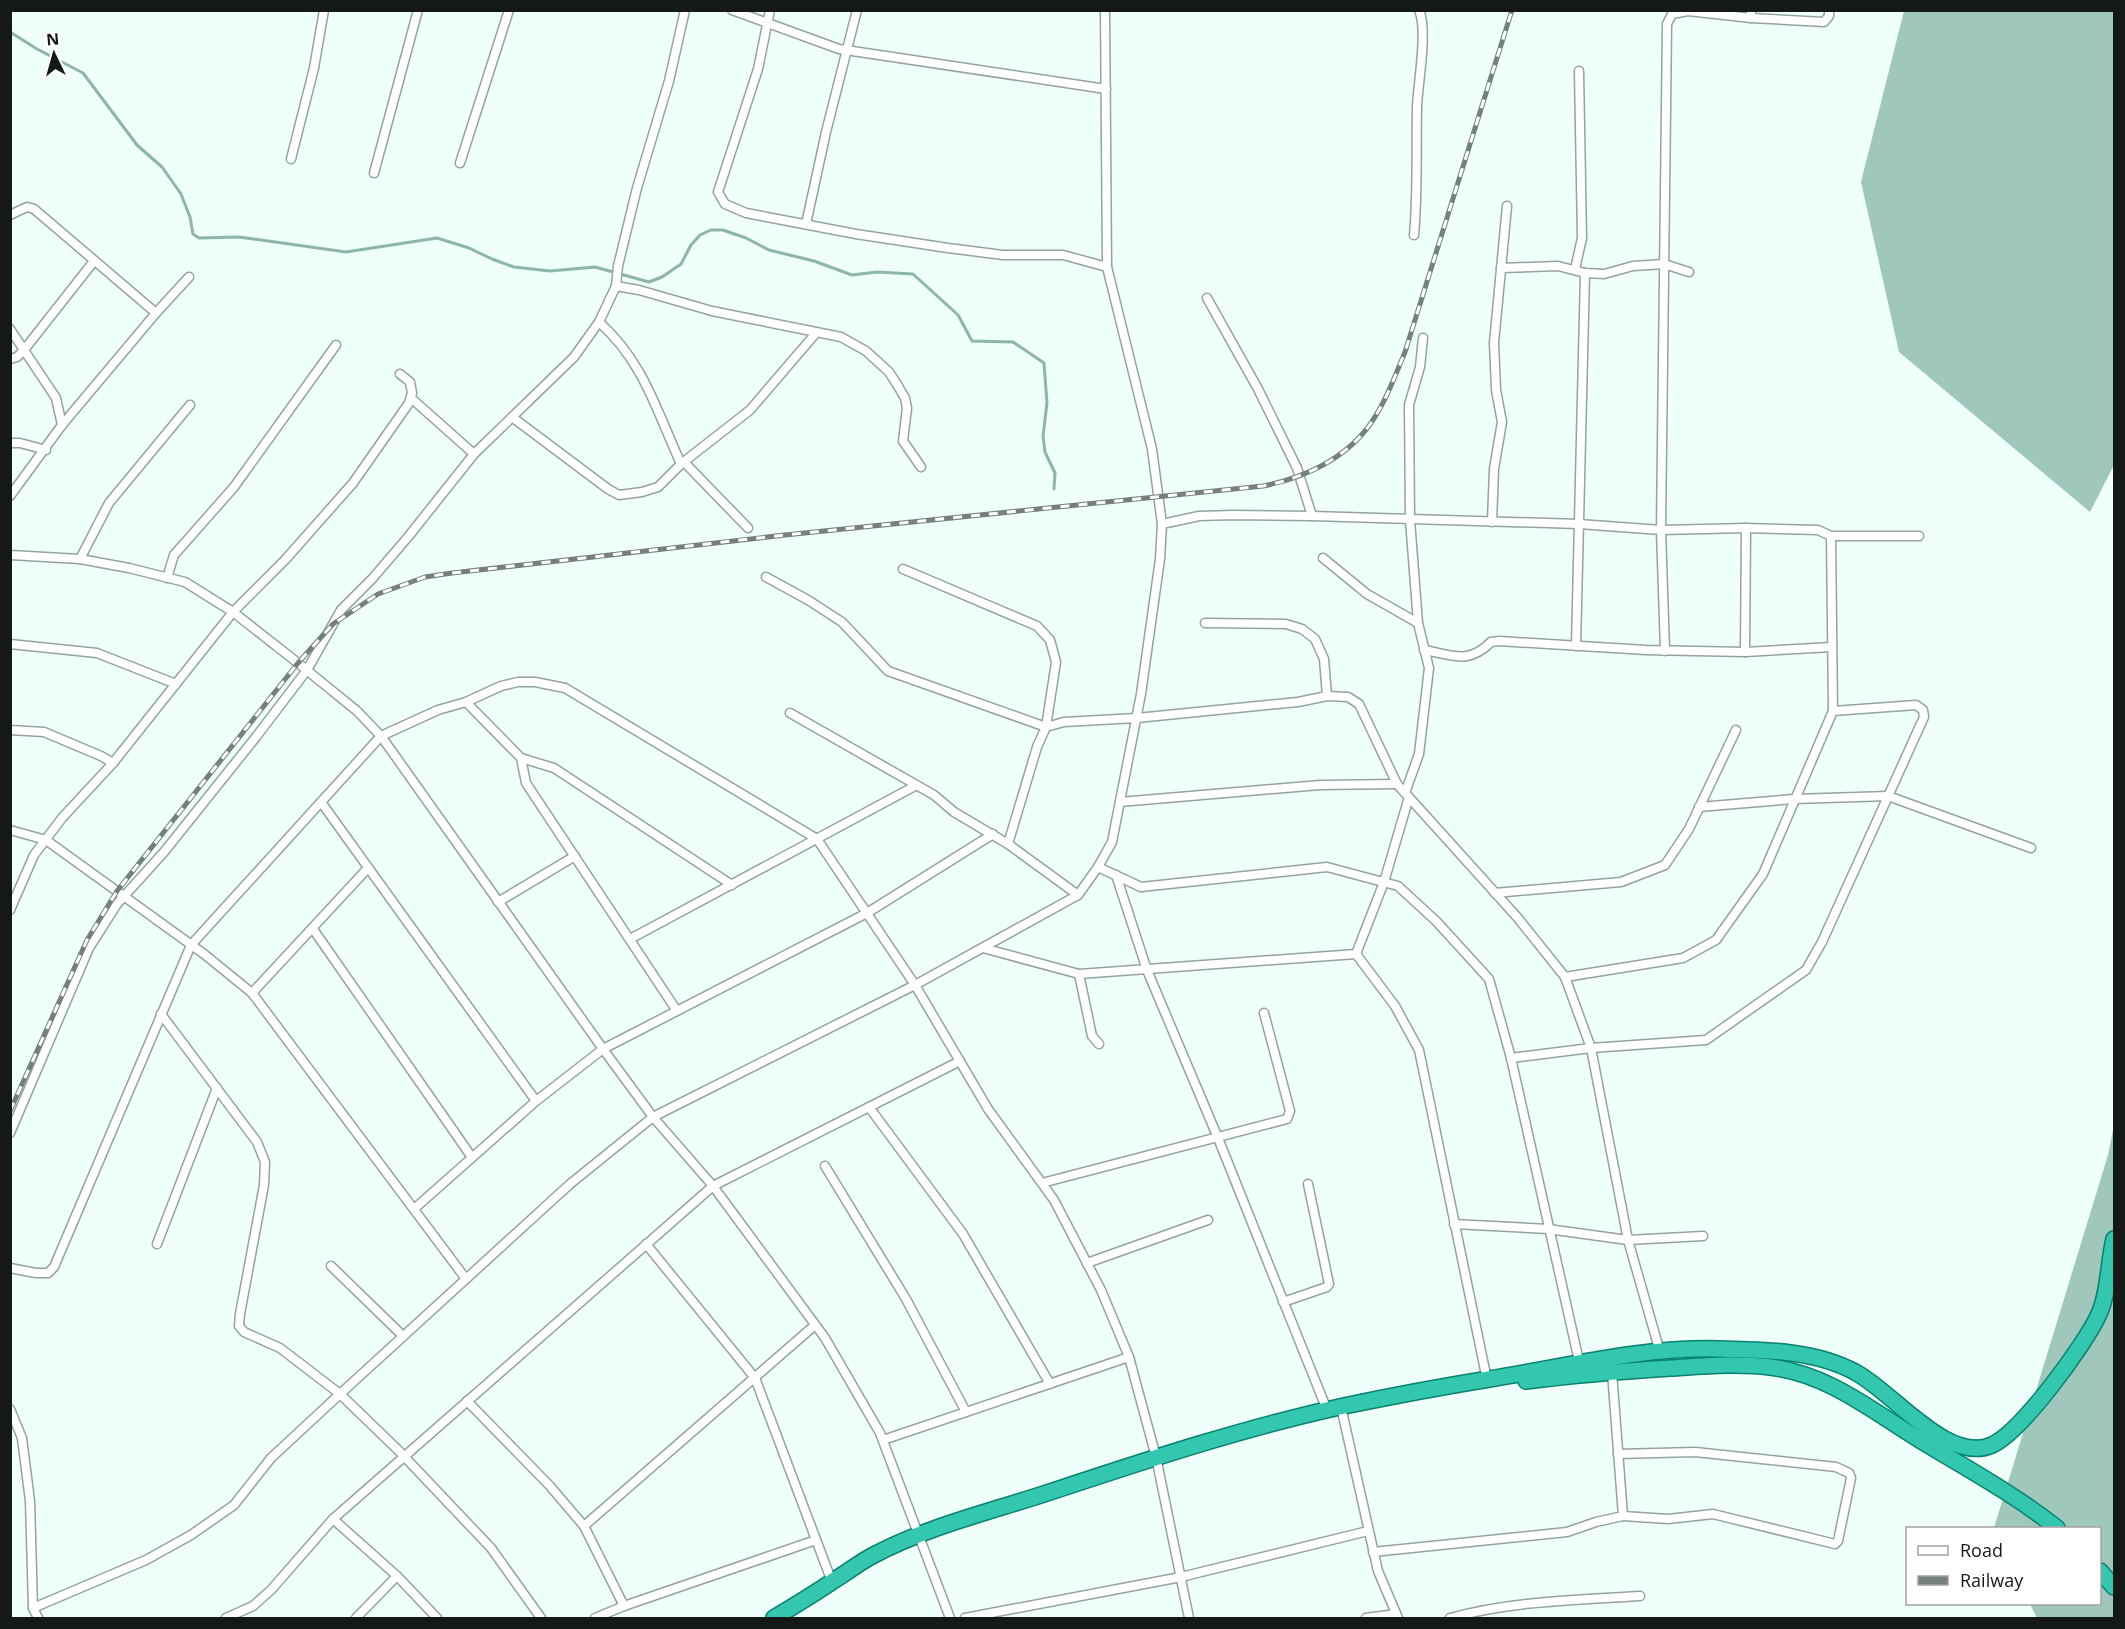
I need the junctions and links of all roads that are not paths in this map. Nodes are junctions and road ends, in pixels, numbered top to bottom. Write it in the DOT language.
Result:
graph roads {
  1 [pos="324,10"];
  2 [pos="418,10"];
  3 [pos="508,10"];
  4 [pos="685,10"];
  5 [pos="732,10"];
  6 [pos="770,10"];
  7 [pos="857,10"];
  8 [pos="1105,10"];
  9 [pos="1419,10"];
  10 [pos="1829,10"];
  11 [pos="1751,14"];
  12 [pos="767,22"];
  13 [pos="846,50"];
  14 [pos="1579,71"];
  15 [pos="1106,89"];
  16 [pos="291,159"];
  17 [pos="460,163"];
  18 [pos="374,173"];
  19 [pos="1507,206"];
  20 [pos="10,215"];
  21 [pos="806,224"];
  22 [pos="1414,235"];
  23 [pos="94,261"];
  24 [pos="1664,264"];
  25 [pos="1107,267"];
  26 [pos="1501,268"];
  27 [pos="1575,269"];
  28 [pos="1689,272"];
  29 [pos="1585,273"];
  30 [pos="189,277"];
  31 [pos="616,283"];
  32 [pos="1207,298"];
  33 [pos="156,313"];
  34 [pos="599,322"];
  35 [pos="10,329"];
  36 [pos="816,333"];
  37 [pos="1423,338"];
  38 [pos="336,345"];
  39 [pos="24,350"];
  40 [pos="10,359"];
  41 [pos="400,374"];
  42 [pos="411,398"];
  43 [pos="190,405"];
  44 [pos="512,417"];
  45 [pos="62,425"];
  46 [pos="10,443"];
  47 [pos="46,450"];
  48 [pos="474,454"];
  49 [pos="682,463"];
  50 [pos="921,466"];
  51 [pos="10,496"];
  52 [pos="1312,516"];
  53 [pos="1410,520"];
  54 [pos="1492,522"];
  55 [pos="1162,524"];
  56 [pos="1579,524"];
  57 [pos="748,528"];
  58 [pos="1746,528"];
  59 [pos="1661,530"];
  60 [pos="1831,536"];
  61 [pos="1919,536"];
  62 [pos="10,555"];
  63 [pos="1323,558"];
  64 [pos="80,559"];
  65 [pos="903,569"];
  66 [pos="766,577"];
  67 [pos="167,578"];
  68 [pos="233,612"];
  69 [pos="1205,623"];
  70 [pos="1418,623"];
  71 [pos="10,644"];
  72 [pos="1576,646"];
  73 [pos="1832,646"];
  74 [pos="1424,650"];
  75 [pos="1665,651"];
  76 [pos="1745,652"];
  77 [pos="307,670"];
  78 [pos="176,684"];
  79 [pos="1327,696"];
  80 [pos="466,702"];
  81 [pos="1833,711"];
  82 [pos="790,713"];
  83 [pos="1137,718"];
  84 [pos="1046,727"];
  85 [pos="10,730"];
  86 [pos="1736,730"];
  87 [pos="381,736"];
  88 [pos="521,758"];
  89 [pos="113,763"];
  90 [pos="1397,784"];
  91 [pos="915,786"];
  92 [pos="1407,795"];
  93 [pos="1888,796"];
  94 [pos="1794,800"];
  95 [pos="321,802"];
  96 [pos="1120,802"];
  97 [pos="1699,807"];
  98 [pos="10,830"];
  99 [pos="993,834"];
  100 [pos="816,839"];
  101 [pos="45,840"];
  102 [pos="1008,844"];
  103 [pos="2031,848"];
  104 [pos="575,856"];
  105 [pos="1098,867"];
  106 [pos="368,868"];
  107 [pos="1116,875"];
  108 [pos="1384,882"];
  109 [pos="732,885"];
  110 [pos="1496,893"];
  111 [pos="1078,895"];
  112 [pos="123,897"];
  113 [pos="498,902"];
  114 [pos="10,910"];
  115 [pos="867,913"];
  116 [pos="313,929"];
  117 [pos="630,939"];
  118 [pos="191,945"];
  119 [pos="983,948"];
  120 [pos="1356,954"];
  121 [pos="1147,970"];
  122 [pos="1078,974"];
  123 [pos="1565,977"];
  124 [pos="915,985"];
  125 [pos="252,993"];
  126 [pos="677,1011"];
  127 [pos="1263,1013"];
  128 [pos="161,1014"];
  129 [pos="1099,1044"];
  130 [pos="1592,1048"];
  131 [pos="603,1049"];
  132 [pos="1511,1058"];
  133 [pos="960,1061"];
  134 [pos="217,1088"];
  135 [pos="536,1101"];
  136 [pos="869,1107"];
  137 [pos="653,1117"];
  138 [pos="10,1132"];
  139 [pos="1218,1138"];
  140 [pos="471,1156"];
  141 [pos="825,1166"];
  142 [pos="1042,1183"];
  143 [pos="1308,1184"];
  144 [pos="713,1186"];
  145 [pos="414,1209"];
  146 [pos="1208,1220"];
  147 [pos="1454,1224"];
  148 [pos="1548,1229"];
  149 [pos="1703,1236"];
  150 [pos="2115,1239"];
  151 [pos="1628,1240"];
  152 [pos="157,1244"];
  153 [pos="646,1244"];
  154 [pos="1087,1263"];
  155 [pos="331,1266"];
  156 [pos="10,1268"];
  157 [pos="466,1279"];
  158 [pos="1283,1302"];
  159 [pos="815,1325"];
  160 [pos="403,1336"];
  161 [pos="1660,1352"];
  162 [pos="1129,1357"];
  163 [pos="1579,1361"];
  164 [pos="1612,1372"];
  165 [pos="755,1378"];
  166 [pos="1487,1380"];
  167 [pos="1050,1384"];
  168 [pos="340,1394"];
  169 [pos="467,1401"];
  170 [pos="10,1409"];
  171 [pos="1334,1409"];
  172 [pos="966,1412"];
  173 [pos="883,1440"];
  174 [pos="1618,1454"];
  175 [pos="404,1456"];
  176 [pos="1156,1457"];
  177 [pos="1623,1516"];
  178 [pos="333,1519"];
  179 [pos="584,1526"];
  180 [pos="2056,1527"];
  181 [pos="1368,1531"];
  182 [pos="918,1535"];
  183 [pos="816,1540"];
  184 [pos="1373,1552"];
  185 [pos="2101,1572"];
  186 [pos="397,1576"];
  187 [pos="1181,1577"];
  188 [pos="832,1582"];
  189 [pos="2115,1587"];
  190 [pos="1640,1596"];
  191 [pos="624,1606"];
  192 [pos="33,1608"];
  193 [pos="1397,1616"];
  194 [pos="38,1618"];
  195 [pos="226,1618"];
  196 [pos="356,1618"];
  197 [pos="437,1618"];
  198 [pos="541,1618"];
  199 [pos="595,1618"];
  200 [pos="774,1618"];
  201 [pos="950,1618"];
  202 [pos="965,1618"];
  203 [pos="1189,1618"];
  204 [pos="1366,1618"];
  205 [pos="1450,1618"];
  1 -- 16 [label="street"];
  2 -- 18 [label="street"];
  3 -- 17 [label="street"];
  4 -- 31 [label="street"];
  5 -- 12 [label="street"];
  6 -- 12 [label="street"];
  7 -- 13 [label="street"];
  8 -- 15 [label="street"];
  9 -- 22 [label="street"];
  10 -- 11 [label="street"];
  11 -- 24 [label="street"];
  12 -- 13 [label="street"];
  12 -- 21 [label="street"];
  13 -- 15 [label="street"];
  13 -- 21 [label="street"];
  14 -- 27 [label="street"];
  15 -- 25 [label="street"];
  19 -- 26 [label="street"];
  20 -- 23 [label="street"];
  21 -- 25 [label="street"];
  23 -- 33 [label="street"];
  23 -- 39 [label="street"];
  24 -- 28 [label="street"];
  24 -- 29 [label="street"];
  24 -- 59 [label="street"];
  25 -- 55 [label="street"];
  26 -- 27 [label="street"];
  26 -- 54 [label="street"];
  27 -- 29 [label="street"];
  29 -- 56 [label="street"];
  30 -- 33 [label="street"];
  31 -- 34 [label="street"];
  31 -- 36 [label="street"];
  32 -- 52 [label="street"];
  33 -- 45 [label="street"];
  34 -- 44 [label="street"];
  34 -- 49 [label="street"];
  35 -- 39 [label="street"];
  36 -- 49 [label="street"];
  36 -- 50 [label="street"];
  37 -- 53 [label="street"];
  38 -- 67 [label="street"];
  39 -- 40 [label="street"];
  39 -- 45 [label="street"];
  41 -- 42 [label="street"];
  42 -- 48 [label="street"];
  42 -- 68 [label="street"];
  43 -- 64 [label="street"];
  44 -- 48 [label="street"];
  44 -- 49 [label="street"];
  45 -- 47 [label="street"];
  46 -- 47 [label="street"];
  47 -- 51 [label="street"];
  48 -- 77 [label="street"];
  49 -- 57 [label="street"];
  52 -- 53 [label="street"];
  52 -- 55 [label="street"];
  53 -- 54 [label="street"];
  53 -- 70 [label="street"];
  54 -- 56 [label="street"];
  55 -- 83 [label="street"];
  56 -- 59 [label="street"];
  56 -- 72 [label="street"];
  58 -- 59 [label="street"];
  58 -- 60 [label="street"];
  58 -- 76 [label="street"];
  59 -- 75 [label="street"];
  60 -- 61 [label="street"];
  60 -- 73 [label="street"];
  62 -- 64 [label="street"];
  63 -- 70 [label="street"];
  64 -- 67 [label="street"];
  65 -- 84 [label="street"];
  66 -- 84 [label="street"];
  67 -- 68 [label="street"];
  68 -- 77 [label="street"];
  68 -- 78 [label="street"];
  69 -- 79 [label="street"];
  70 -- 74 [label="street"];
  71 -- 78 [label="street"];
  72 -- 74 [label="street"];
  72 -- 75 [label="street"];
  73 -- 76 [label="street"];
  73 -- 81 [label="street"];
  74 -- 92 [label="street"];
  75 -- 76 [label="street"];
  77 -- 87 [label="street"];
  77 -- 112 [label="street"];
  78 -- 89 [label="street"];
  79 -- 83 [label="street"];
  79 -- 90 [label="street"];
  80 -- 87 [label="street"];
  80 -- 88 [label="street"];
  80 -- 100 [label="street"];
  81 -- 93 [label="street"];
  81 -- 94 [label="street"];
  82 -- 91 [label="street"];
  83 -- 84 [label="street"];
  83 -- 96 [label="street"];
  84 -- 102 [label="street"];
  85 -- 89 [label="street"];
  86 -- 97 [label="street"];
  87 -- 95 [label="street"];
  87 -- 113 [label="street"];
  88 -- 104 [label="street"];
  88 -- 109 [label="street"];
  89 -- 101 [label="street"];
  90 -- 92 [label="street"];
  90 -- 96 [label="street"];
  91 -- 99 [label="street"];
  91 -- 100 [label="street"];
  92 -- 108 [label="street"];
  92 -- 110 [label="street"];
  93 -- 94 [label="street"];
  93 -- 103 [label="street"];
  93 -- 130 [label="street"];
  94 -- 97 [label="street"];
  94 -- 123 [label="street"];
  95 -- 106 [label="street"];
  95 -- 118 [label="street"];
  96 -- 105 [label="street"];
  97 -- 110 [label="street"];
  98 -- 101 [label="street"];
  99 -- 102 [label="street"];
  99 -- 115 [label="street"];
  100 -- 109 [label="street"];
  100 -- 115 [label="street"];
  101 -- 112 [label="street"];
  101 -- 114 [label="street"];
  102 -- 111 [label="street"];
  104 -- 113 [label="street"];
  104 -- 117 [label="street"];
  105 -- 107 [label="street"];
  105 -- 111 [label="street"];
  106 -- 116 [label="street"];
  106 -- 135 [label="street"];
  107 -- 108 [label="street"];
  107 -- 121 [label="street"];
  108 -- 120 [label="street"];
  108 -- 132 [label="street"];
  109 -- 117 [label="street"];
  110 -- 123 [label="street"];
  111 -- 119 [label="street"];
  112 -- 118 [label="street"];
  112 -- 138 [label="street"];
  113 -- 131 [label="street"];
  115 -- 124 [label="street"];
  115 -- 126 [label="street"];
  116 -- 125 [label="street"];
  116 -- 140 [label="street"];
  117 -- 126 [label="street"];
  118 -- 125 [label="street"];
  118 -- 128 [label="street"];
  119 -- 122 [label="street"];
  119 -- 124 [label="street"];
  120 -- 121 [label="street"];
  120 -- 147 [label="street"];
  121 -- 122 [label="street"];
  121 -- 139 [label="street"];
  122 -- 129 [label="street"];
  123 -- 130 [label="street"];
  124 -- 133 [label="street"];
  124 -- 137 [label="street"];
  125 -- 145 [label="street"];
  126 -- 131 [label="street"];
  127 -- 139 [label="street"];
  128 -- 134 [label="street"];
  128 -- 156 [label="street"];
  130 -- 132 [label="street"];
  130 -- 151 [label="street"];
  131 -- 135 [label="street"];
  131 -- 137 [label="street"];
  132 -- 148 [label="street"];
  133 -- 136 [label="street"];
  133 -- 142 [label="street"];
  134 -- 152 [label="street"];
  134 -- 168 [label="street"];
  135 -- 140 [label="street"];
  136 -- 144 [label="street"];
  136 -- 167 [label="street"];
  137 -- 144 [label="street"];
  137 -- 157 [label="street"];
  139 -- 142 [label="street"];
  139 -- 158 [label="street"];
  140 -- 145 [label="street"];
  141 -- 172 [label="street"];
  142 -- 154 [label="street"];
  143 -- 158 [label="street"];
  144 -- 153 [label="street"];
  144 -- 159 [label="street"];
  145 -- 157 [label="street"];
  146 -- 154 [label="street"];
  147 -- 148 [label="street"];
  147 -- 166 [label="street"];
  148 -- 151 [label="street"];
  148 -- 163 [label="street"];
  149 -- 151 [label="street"];
  150 -- 161 [label="highway"];
  151 -- 161 [label="street"];
  153 -- 165 [label="street"];
  153 -- 169 [label="street"];
  154 -- 162 [label="street"];
  155 -- 160 [label="street"];
  157 -- 160 [label="street"];
  158 -- 171 [label="street"];
  159 -- 165 [label="street"];
  159 -- 173 [label="street"];
  160 -- 168 [label="street"];
  161 -- 163 [label="highway"];
  162 -- 167 [label="street"];
  162 -- 176 [label="street"];
  163 -- 166 [label="highway"];
  164 -- 166 [label="highway"];
  164 -- 174 [label="street"];
  164 -- 180 [label="highway"];
  165 -- 179 [label="street"];
  165 -- 183 [label="street"];
  166 -- 171 [label="highway"];
  167 -- 172 [label="street"];
  168 -- 175 [label="street"];
  168 -- 192 [label="street"];
  169 -- 175 [label="street"];
  169 -- 179 [label="street"];
  170 -- 192 [label="street"];
  171 -- 176 [label="highway"];
  171 -- 181 [label="street"];
  172 -- 173 [label="street"];
  173 -- 182 [label="street"];
  174 -- 177 [label="street"];
  174 -- 177 [label="street"];
  175 -- 178 [label="street"];
  175 -- 198 [label="street"];
  176 -- 182 [label="highway"];
  176 -- 187 [label="street"];
  177 -- 184 [label="street"];
  178 -- 186 [label="street"];
  178 -- 195 [label="street"];
  179 -- 191 [label="street"];
  181 -- 184 [label="street"];
  181 -- 187 [label="street"];
  182 -- 188 [label="highway"];
  182 -- 201 [label="street"];
  183 -- 188 [label="street"];
  183 -- 191 [label="street"];
  184 -- 193 [label="street"];
  185 -- 189 [label="highway"];
  186 -- 196 [label="street"];
  186 -- 197 [label="street"];
  187 -- 202 [label="street"];
  187 -- 203 [label="street"];
  188 -- 200 [label="highway"];
  190 -- 205 [label="street"];
  191 -- 199 [label="street"];
  192 -- 194 [label="street"];
  193 -- 204 [label="street"];
}
